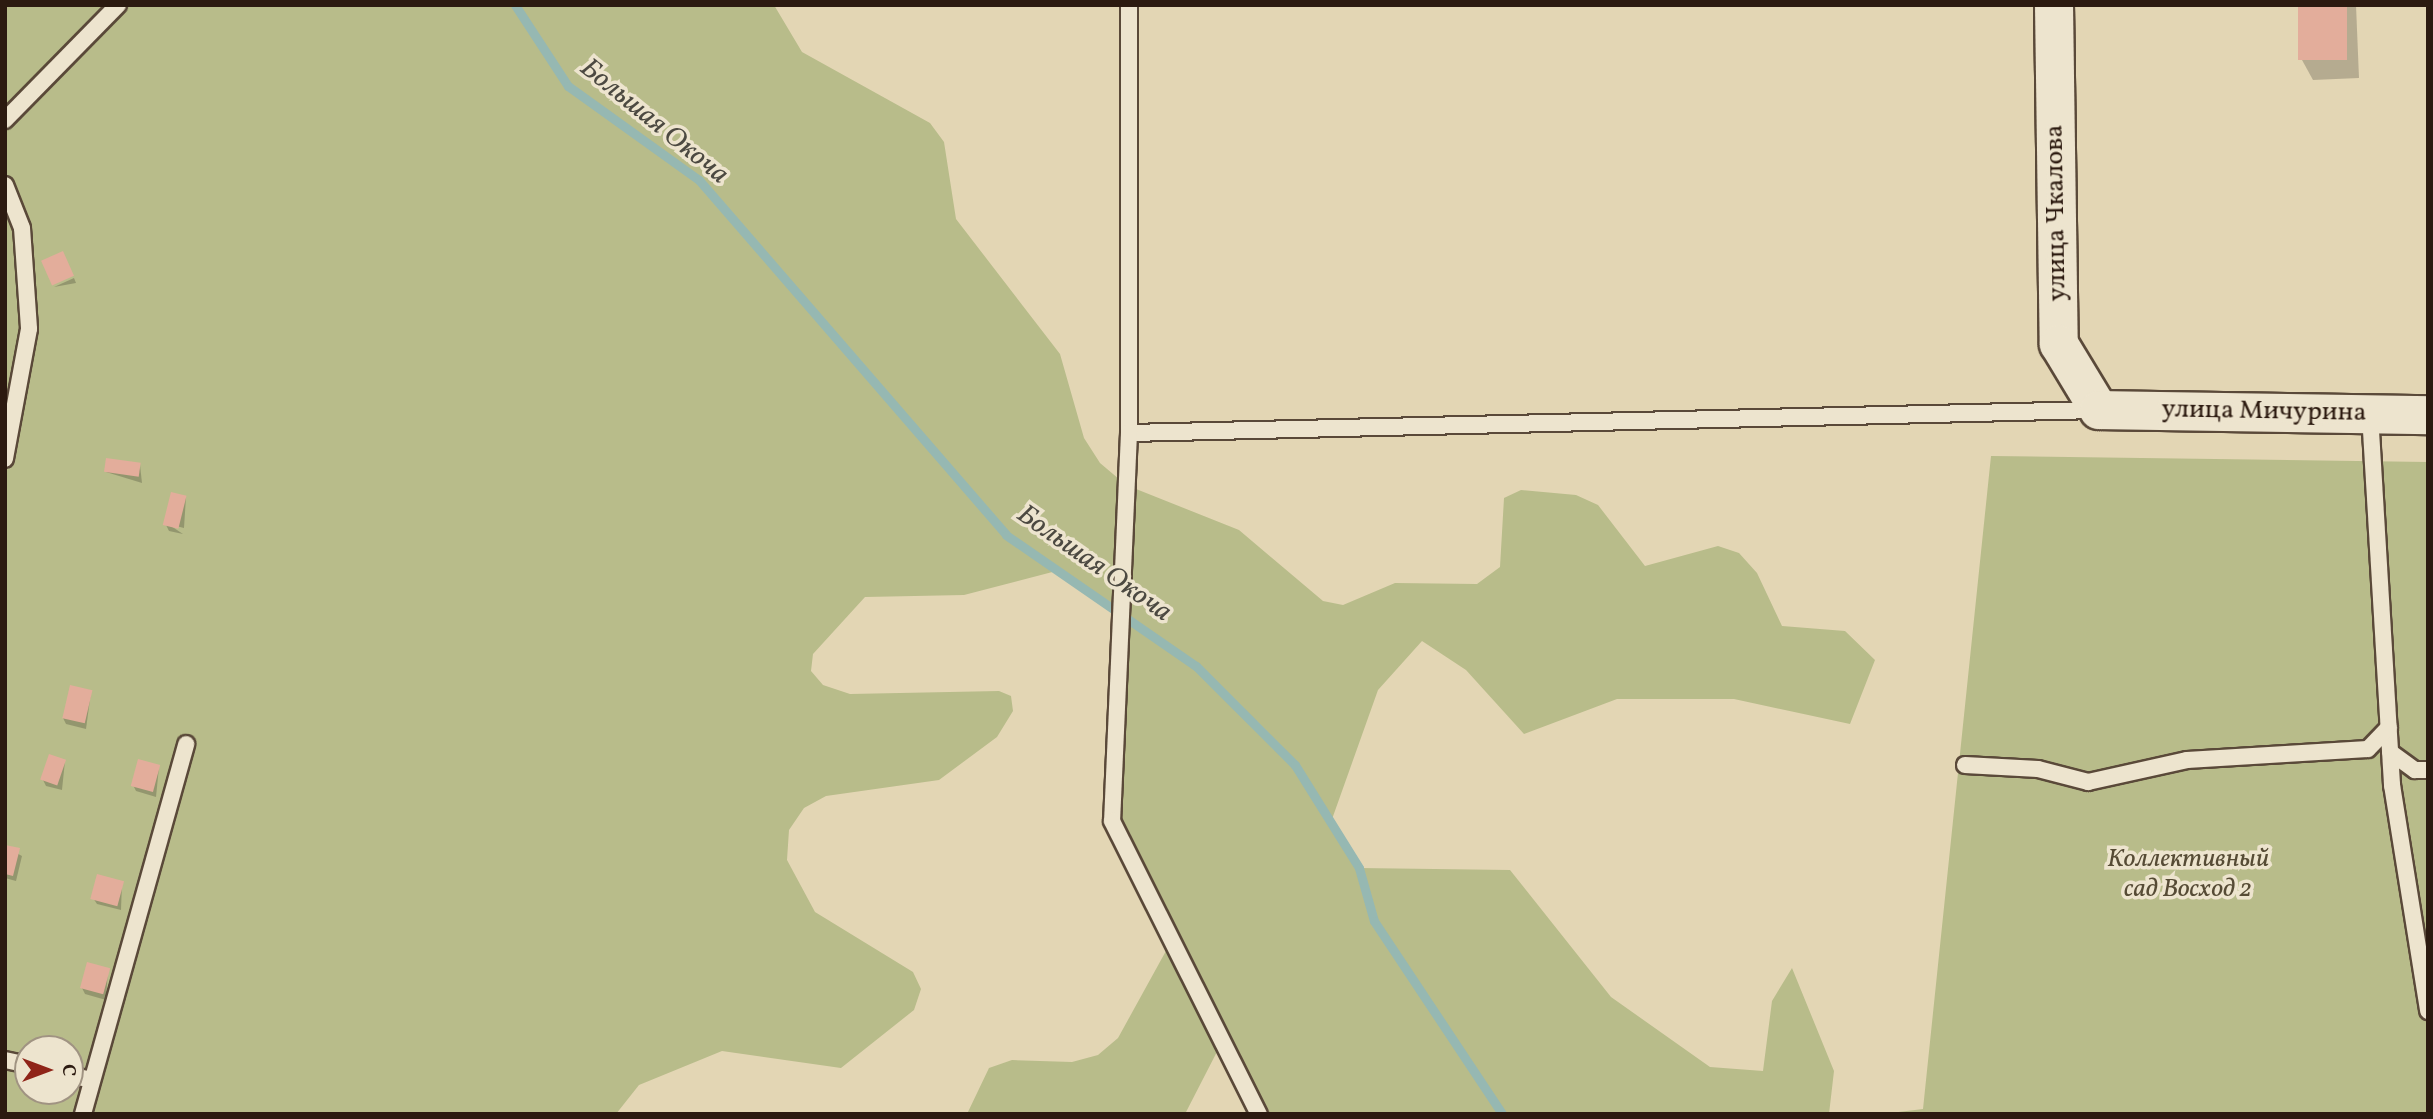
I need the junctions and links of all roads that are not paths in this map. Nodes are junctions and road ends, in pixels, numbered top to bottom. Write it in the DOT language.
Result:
graph roads {
  1 [pos="118,5"];
  2 [pos="1129,5"];
  3 [pos="2054,5"];
  4 [pos="5,120"];
  5 [pos="5,186"];
  6 [pos="2099,410"];
  7 [pos="2370,414"];
  8 [pos="2428,415"];
  9 [pos="1129,433"];
  10 [pos="5,459"];
  11 [pos="2389,727"];
  12 [pos="186,744"];
  13 [pos="2390,752"];
  14 [pos="1965,765"];
  15 [pos="2428,770"];
  16 [pos="2428,1011"];
  17 [pos="84,1078"];
  18 [pos="91,1080"];
  19 [pos="83,1114"];
  20 [pos="1259,1114"];
  1 -- 4 [label="lane"];
  2 -- 9 [label="lane"];
  3 -- 6 [label="street, улица Чкалова"];
  5 -- 10 [label="lane"];
  6 -- 7 [label="street, улица Мичурина"];
  6 -- 9 [label="lane"];
  7 -- 8 [label="street, улица Мичурина"];
  7 -- 11 [label="lane"];
  9 -- 20 [label="lane"];
  11 -- 13 [label="lane"];
  11 -- 14 [label="lane"];
  12 -- 18 [label="lane"];
  13 -- 15 [label="lane"];
  13 -- 16 [label="lane"];
  17 -- 18 [label="lane"];
  18 -- 19 [label="lane"];
}
